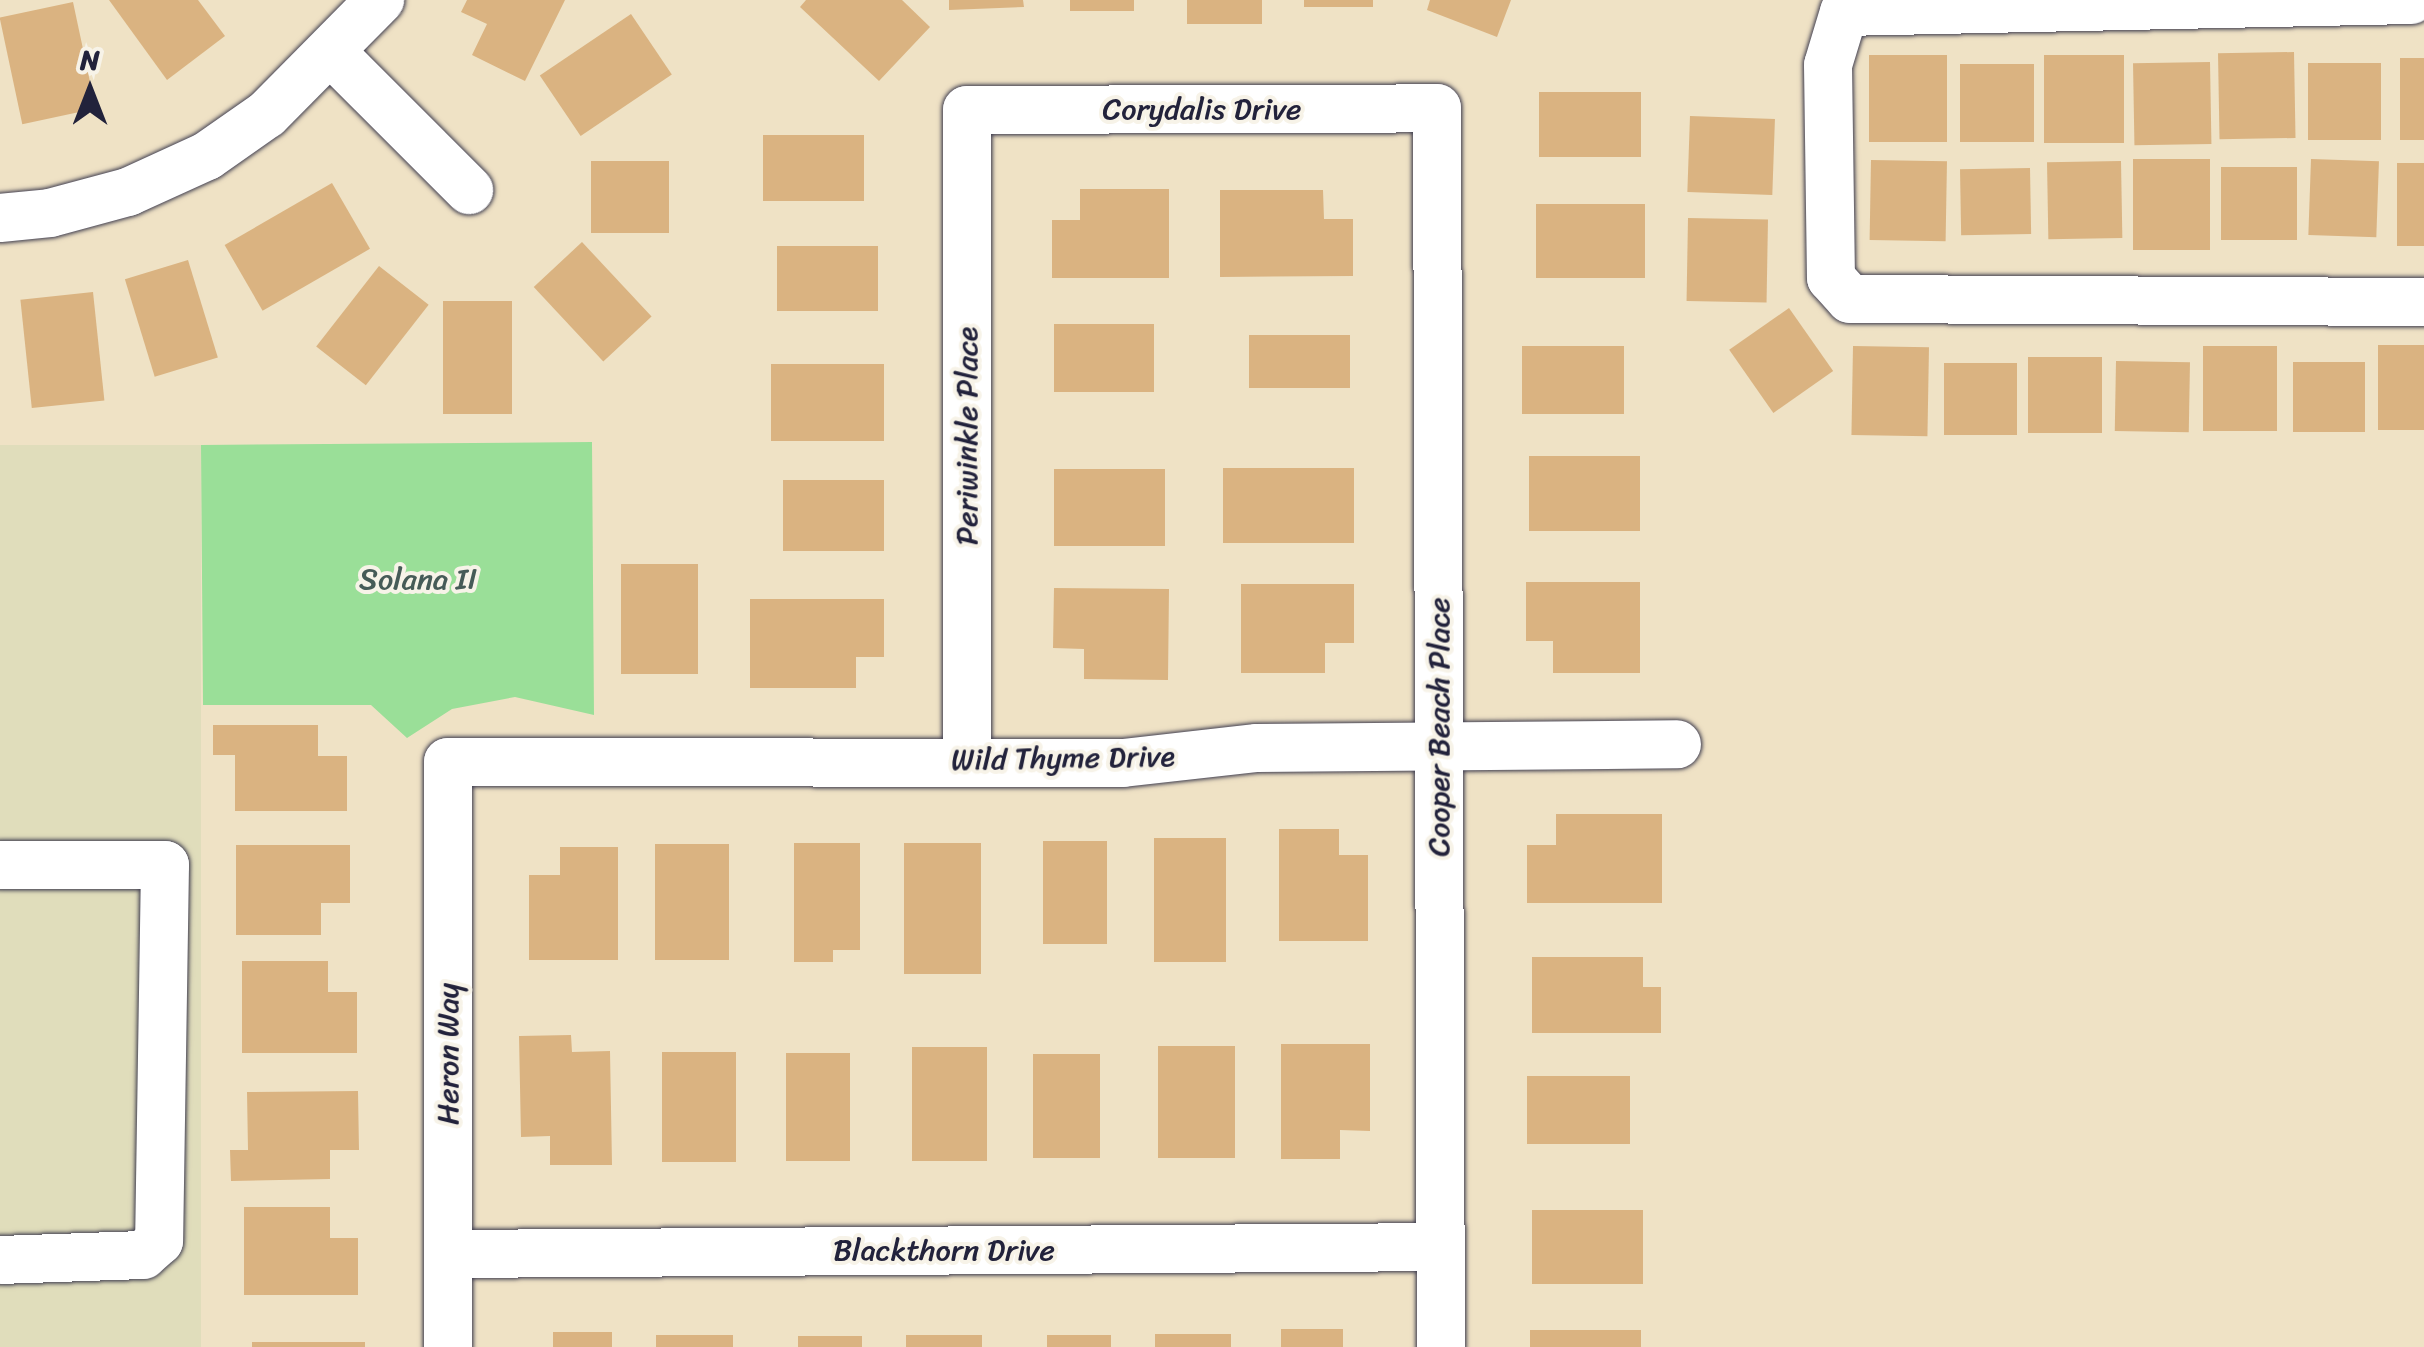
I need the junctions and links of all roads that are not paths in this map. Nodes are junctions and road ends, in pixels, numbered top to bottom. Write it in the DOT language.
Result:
graph roads {
  1 [pos="380,0"];
  2 [pos="2410,0"];
  3 [pos="332,54"];
  4 [pos="1437,108"];
  5 [pos="967,110"];
  6 [pos="470,190"];
  7 [pos="0,218"];
  8 [pos="2424,302"];
  9 [pos="1677,744"];
  10 [pos="1439,746"];
  11 [pos="967,761"];
  12 [pos="448,762"];
  13 [pos="0,866"];
  14 [pos="1440,1247"];
  15 [pos="448,1254"];
  16 [pos="0,1260"];
  17 [pos="448,1347"];
  18 [pos="1441,1347"];
  1 -- 3 [label="street"];
  2 -- 8 [label="street"];
  3 -- 6 [label="street"];
  3 -- 7 [label="street"];
  4 -- 5 [label="street, Corydalis Drive"];
  4 -- 10 [label="street, Cooper Beach Place"];
  5 -- 11 [label="street, Periwinkle Place"];
  9 -- 10 [label="street, Wild Thyme Drive"];
  10 -- 11 [label="street, Wild Thyme Drive"];
  10 -- 14 [label="street, Cooper Beach Place"];
  11 -- 12 [label="street, Wild Thyme Drive"];
  12 -- 15 [label="street, Heron Way"];
  13 -- 16 [label="street"];
  14 -- 15 [label="street, Blackthorn Drive"];
  14 -- 18 [label="street, Cooper Beach Place"];
  15 -- 17 [label="street, Heron Way"];
}
